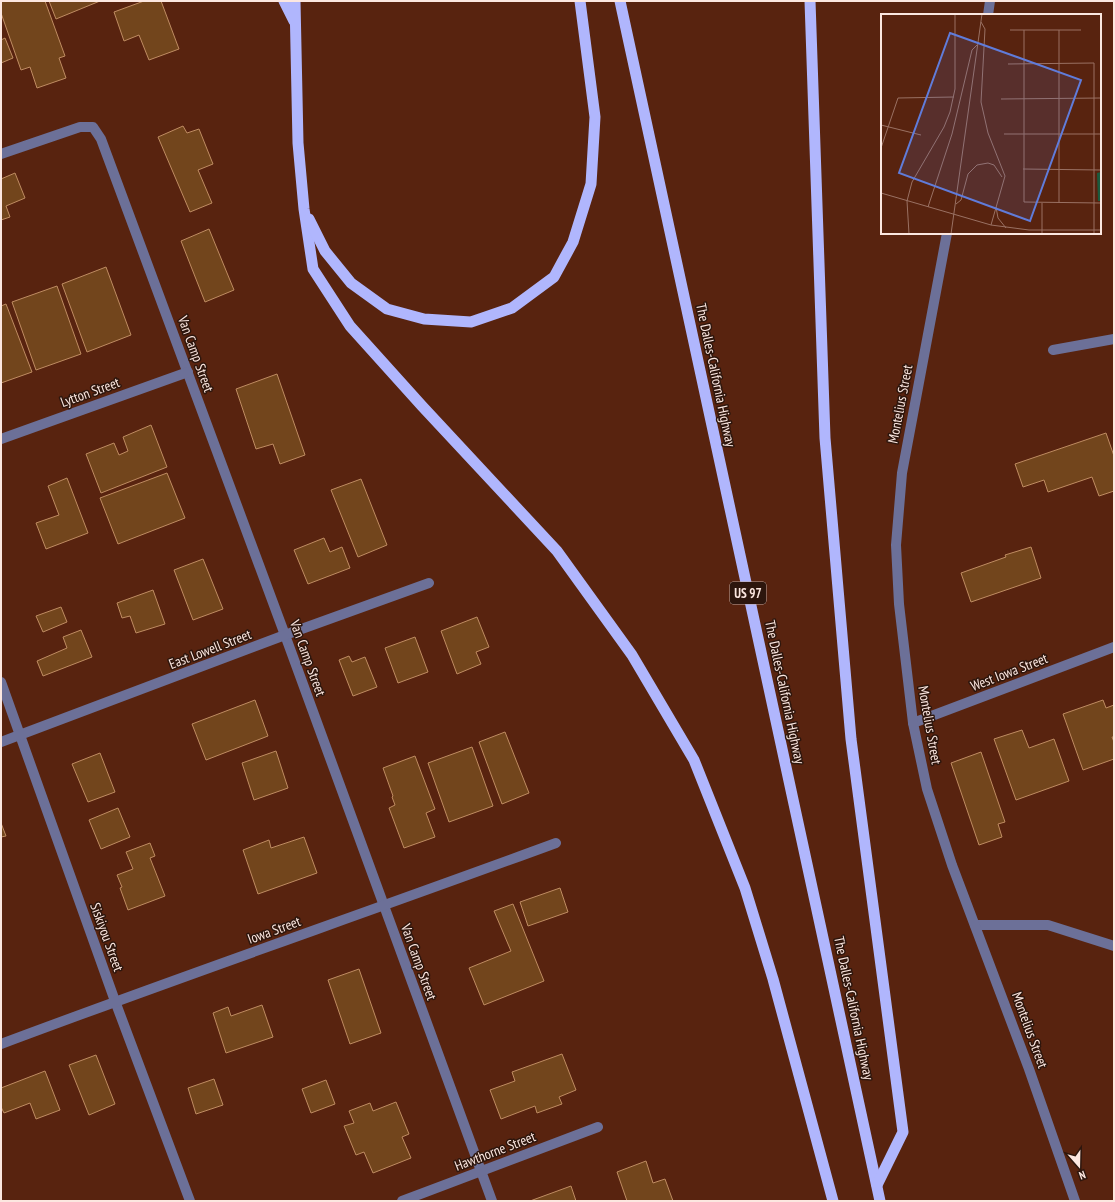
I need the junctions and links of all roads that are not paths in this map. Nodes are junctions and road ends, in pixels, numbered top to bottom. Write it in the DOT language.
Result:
graph roads {
  1 [pos="284,1"];
  2 [pos="295,1"];
  3 [pos="580,1"];
  4 [pos="620,1"];
  5 [pos="810,1"];
  6 [pos="990,1"];
  7 [pos="988,14"];
  8 [pos="296,25"];
  9 [pos="1,154"];
  10 [pos="304,209"];
  11 [pos="947,234"];
  12 [pos="1114,338"];
  13 [pos="1053,350"];
  14 [pos="188,372"];
  15 [pos="1,439"];
  16 [pos="429,583"];
  17 [pos="285,635"];
  18 [pos="1114,647"];
  19 [pos="1,682"];
  20 [pos="913,723"];
  21 [pos="21,734"];
  22 [pos="1,742"];
  23 [pos="556,843"];
  24 [pos="384,906"];
  25 [pos="976,925"];
  26 [pos="1114,946"];
  27 [pos="115,1001"];
  28 [pos="1,1044"];
  29 [pos="598,1127"];
  30 [pos="482,1172"];
  31 [pos="877,1185"];
  32 [pos="190,1201"];
  33 [pos="402,1201"];
  34 [pos="492,1201"];
  35 [pos="833,1201"];
  36 [pos="880,1201"];
  37 [pos="1075,1201"];
  1 -- 8 [label="highway"];
  2 -- 8 [label="highway"];
  3 -- 10 [label="highway"];
  4 -- 31 [label="highway, The Dalles-California Highway / US 97"];
  5 -- 31 [label="highway"];
  6 -- 7 [label="street"];
  8 -- 10 [label="highway"];
  9 -- 14 [label="street, Van Camp Street"];
  10 -- 35 [label="highway"];
  11 -- 20 [label="street, Montelius Street"];
  12 -- 13 [label="street"];
  14 -- 15 [label="street, Lytton Street"];
  14 -- 17 [label="street, Van Camp Street"];
  16 -- 17 [label="street, East Lowell Street"];
  17 -- 21 [label="street, East Lowell Street"];
  17 -- 24 [label="street, Van Camp Street"];
  18 -- 20 [label="street, West Iowa Street"];
  19 -- 21 [label="street, Siskiyou Street"];
  20 -- 25 [label="street, Montelius Street"];
  21 -- 22 [label="street, East Lowell Street"];
  21 -- 27 [label="street, Siskiyou Street"];
  23 -- 24 [label="street, Iowa Street"];
  24 -- 27 [label="street, Iowa Street"];
  24 -- 30 [label="street, Van Camp Street"];
  25 -- 26 [label="street"];
  25 -- 37 [label="street, Montelius Street"];
  27 -- 28 [label="street, Iowa Street"];
  27 -- 32 [label="street, Siskiyou Street"];
  29 -- 30 [label="street, Hawthorne Street"];
  30 -- 33 [label="street, Hawthorne Street"];
  30 -- 34 [label="street, Van Camp Street"];
  31 -- 36 [label="highway, The Dalles-California Highway / US 97"];
}
